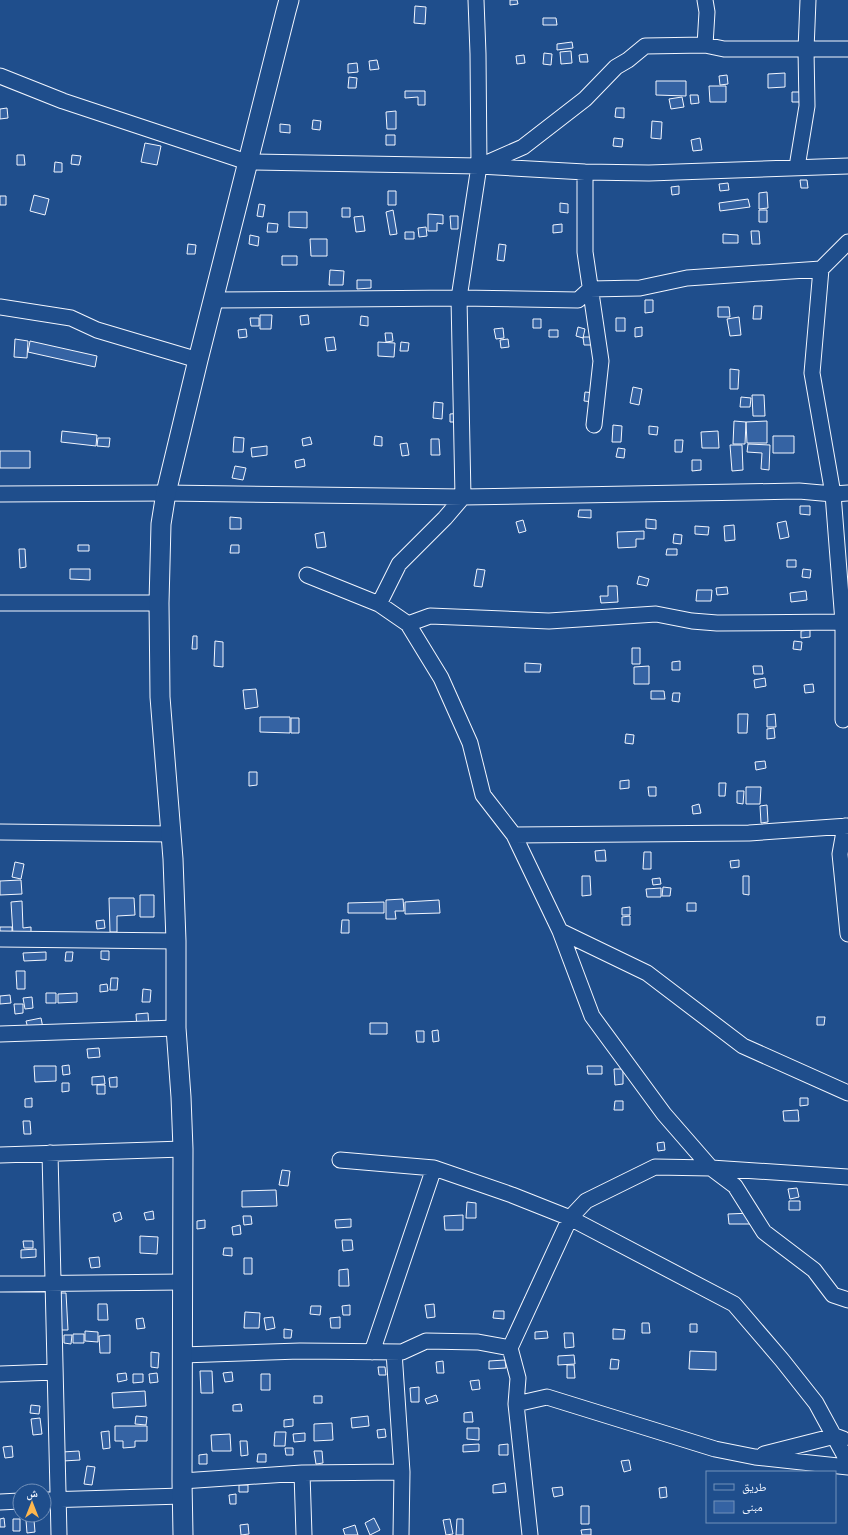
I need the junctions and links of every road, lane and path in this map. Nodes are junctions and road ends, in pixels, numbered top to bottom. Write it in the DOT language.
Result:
graph roads {
  1 [pos="289,0"];
  2 [pos="476,0"];
  3 [pos="705,0"];
  4 [pos="808,0"];
  5 [pos="705,45"];
  6 [pos="848,49"];
  7 [pos="806,50"];
  8 [pos="0,76"];
  9 [pos="247,162"];
  10 [pos="479,166"];
  11 [pos="797,167"];
  12 [pos="848,167"];
  13 [pos="585,172"];
  14 [pos="848,242"];
  15 [pos="821,269"];
  16 [pos="590,289"];
  17 [pos="459,298"];
  18 [pos="213,300"];
  19 [pos="0,307"];
  20 [pos="198,360"];
  21 [pos="594,425"];
  22 [pos="166,493"];
  23 [pos="841,493"];
  24 [pos="0,494"];
  25 [pos="463,497"];
  26 [pos="307,575"];
  27 [pos="0,603"];
  28 [pos="159,603"];
  29 [pos="379,604"];
  30 [pos="843,622"];
  31 [pos="408,624"];
  32 [pos="846,676"];
  33 [pos="843,720"];
  34 [pos="846,826"];
  35 [pos="0,832"];
  36 [pos="172,834"];
  37 [pos="514,835"];
  38 [pos="560,931"];
  39 [pos="848,934"];
  40 [pos="0,939"];
  41 [pos="176,941"];
  42 [pos="176,1028"];
  43 [pos="0,1034"];
  44 [pos="848,1093"];
  45 [pos="182,1149"];
  46 [pos="50,1153"];
  47 [pos="0,1155"];
  48 [pos="340,1160"];
  49 [pos="434,1168"];
  50 [pos="711,1168"];
  51 [pos="848,1177"];
  52 [pos="570,1218"];
  53 [pos="182,1282"];
  54 [pos="53,1283"];
  55 [pos="0,1284"];
  56 [pos="848,1300"];
  57 [pos="510,1348"];
  58 [pos="372,1352"];
  59 [pos="394,1352"];
  60 [pos="182,1355"];
  61 [pos="55,1372"];
  62 [pos="0,1374"];
  63 [pos="516,1404"];
  64 [pos="841,1438"];
  65 [pos="755,1457"];
  66 [pos="848,1462"];
  67 [pos="848,1467"];
  68 [pos="402,1472"];
  69 [pos="302,1473"];
  70 [pos="52,1483"];
  71 [pos="182,1488"];
  72 [pos="52,1500"];
  73 [pos="12,1501"];
  74 [pos="0,1502"];
  75 [pos="52,1504"];
  76 [pos="59,1535"];
  77 [pos="183,1535"];
  78 [pos="304,1535"];
  79 [pos="401,1535"];
  80 [pos="530,1535"];
  1 -- 9 [label="main road"];
  2 -- 10 [label="street"];
  3 -- 5 [label="street"];
  4 -- 7 [label="street"];
  5 -- 7 [label="street"];
  5 -- 10 [label="street"];
  6 -- 7 [label="street"];
  7 -- 11 [label="street"];
  8 -- 9 [label="street"];
  9 -- 10 [label="street"];
  9 -- 18 [label="main road"];
  10 -- 13 [label="street"];
  10 -- 17 [label="street"];
  11 -- 12 [label="street"];
  11 -- 13 [label="street"];
  13 -- 16 [label="street"];
  14 -- 15 [label="street"];
  15 -- 16 [label="street"];
  15 -- 23 [label="street"];
  16 -- 17 [label="street"];
  16 -- 21 [label="street"];
  17 -- 18 [label="street"];
  17 -- 25 [label="street"];
  18 -- 20 [label="main road"];
  19 -- 20 [label="street"];
  20 -- 22 [label="main road"];
  22 -- 24 [label="street"];
  22 -- 25 [label="street"];
  22 -- 28 [label="main road"];
  23 -- 25 [label="street"];
  23 -- 30 [label="street"];
  25 -- 29 [label="street"];
  26 -- 29 [label="street"];
  27 -- 28 [label="street"];
  28 -- 36 [label="main road"];
  29 -- 31 [label="street"];
  30 -- 31 [label="street"];
  30 -- 32 [label="street"];
  31 -- 37 [label="street"];
  32 -- 33 [label="street"];
  34 -- 37 [label="street"];
  34 -- 39 [label="street"];
  35 -- 36 [label="street"];
  36 -- 41 [label="main road"];
  37 -- 38 [label="street"];
  38 -- 44 [label="street"];
  38 -- 50 [label="street"];
  40 -- 41 [label="street"];
  41 -- 42 [label="main road"];
  42 -- 43 [label="street"];
  42 -- 45 [label="main road"];
  45 -- 46 [label="street"];
  45 -- 53 [label="main road"];
  46 -- 47 [label="street"];
  46 -- 54 [label="street"];
  48 -- 49 [label="street"];
  49 -- 52 [label="street"];
  49 -- 58 [label="street"];
  50 -- 51 [label="street"];
  50 -- 52 [label="street"];
  50 -- 56 [label="street"];
  52 -- 57 [label="street"];
  52 -- 64 [label="street"];
  53 -- 54 [label="street"];
  53 -- 60 [label="main road"];
  54 -- 55 [label="street"];
  54 -- 61 [label="street"];
  57 -- 59 [label="street"];
  57 -- 63 [label="street"];
  58 -- 59 [label="street"];
  58 -- 60 [label="street"];
  59 -- 68 [label="street"];
  60 -- 71 [label="main road"];
  61 -- 62 [label="street"];
  61 -- 70 [label="street"];
  63 -- 65 [label="street"];
  63 -- 80 [label="street"];
  64 -- 65 [label="street"];
  64 -- 66 [label="street"];
  65 -- 67 [label="street"];
  68 -- 69 [label="street"];
  68 -- 79 [label="street"];
  69 -- 71 [label="street"];
  69 -- 78 [label="street"];
  71 -- 72 [label="street"];
  71 -- 77 [label="main road"];
  73 -- 74 [label="street"];
  75 -- 76 [label="street"];
}
